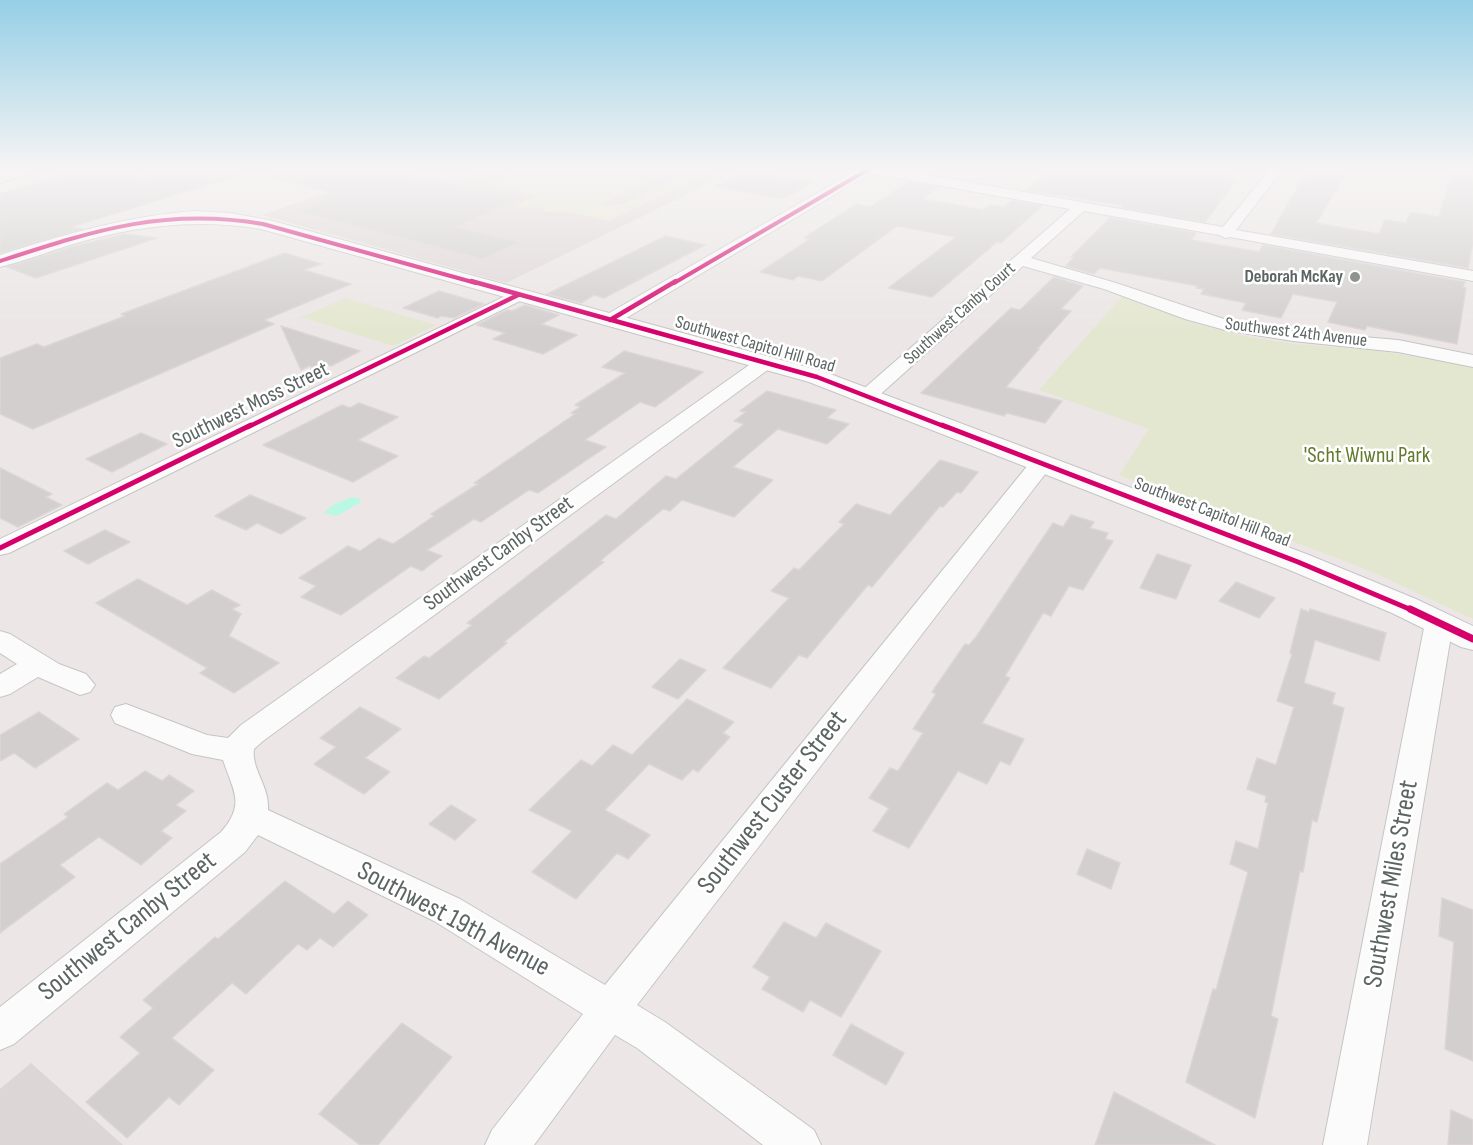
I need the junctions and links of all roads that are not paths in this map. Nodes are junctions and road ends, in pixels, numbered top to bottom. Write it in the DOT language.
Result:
graph roads {
  1 [pos="137,222"];
  2 [pos="252,222"];
  3 [pos="778,222"];
  4 [pos="1063,222"];
  5 [pos="1160,222"];
  6 [pos="1234,222"];
  7 [pos="1225,234"];
  8 [pos="1020,260"];
  9 [pos="0,261"];
  10 [pos="1473,276"];
  11 [pos="518,295"];
  12 [pos="610,320"];
  13 [pos="1473,361"];
  14 [pos="766,362"];
  15 [pos="867,396"];
  16 [pos="1041,464"];
  17 [pos="0,548"];
  18 [pos="1439,623"];
  19 [pos="1473,639"];
  20 [pos="0,640"];
  21 [pos="39,664"];
  22 [pos="80,685"];
  23 [pos="0,687"];
  24 [pos="126,716"];
  25 [pos="237,752"];
  26 [pos="251,817"];
  27 [pos="612,1009"];
  28 [pos="0,1031"];
  29 [pos="507,1145"];
  30 [pos="799,1145"];
  31 [pos="1345,1145"];
  1 -- 9 [label="street, Southwest Capitol Hill Road"];
  2 -- 11 [label="street, Southwest Capitol Hill Road"];
  3 -- 12 [label="street"];
  4 -- 8 [label="street, Southwest Canby Court"];
  5 -- 7 [label="street"];
  6 -- 7 [label="street"];
  7 -- 10 [label="street"];
  8 -- 13 [label="street, Southwest 24th Avenue"];
  8 -- 15 [label="street, Southwest Canby Court"];
  11 -- 12 [label="street, Southwest Capitol Hill Road"];
  11 -- 17 [label="street, Southwest Moss Street"];
  12 -- 14 [label="street, Southwest Capitol Hill Road"];
  14 -- 15 [label="street, Southwest Capitol Hill Road"];
  14 -- 25 [label="street, Southwest Canby Street"];
  15 -- 16 [label="street, Southwest Capitol Hill Road"];
  16 -- 18 [label="street, Southwest Capitol Hill Road"];
  16 -- 27 [label="street, Southwest Custer Street"];
  18 -- 19 [label="street, Southwest Capitol Hill Road"];
  18 -- 31 [label="street, Southwest Miles Street"];
  20 -- 21 [label="street"];
  21 -- 22 [label="street"];
  21 -- 23 [label="street"];
  24 -- 25 [label="street"];
  25 -- 26 [label="street"];
  26 -- 27 [label="street, Southwest 19th Avenue"];
  26 -- 28 [label="street, Southwest Canby Street"];
  27 -- 29 [label="street, Southwest Custer Street"];
  27 -- 30 [label="street, Southwest 19th Avenue"];
}
